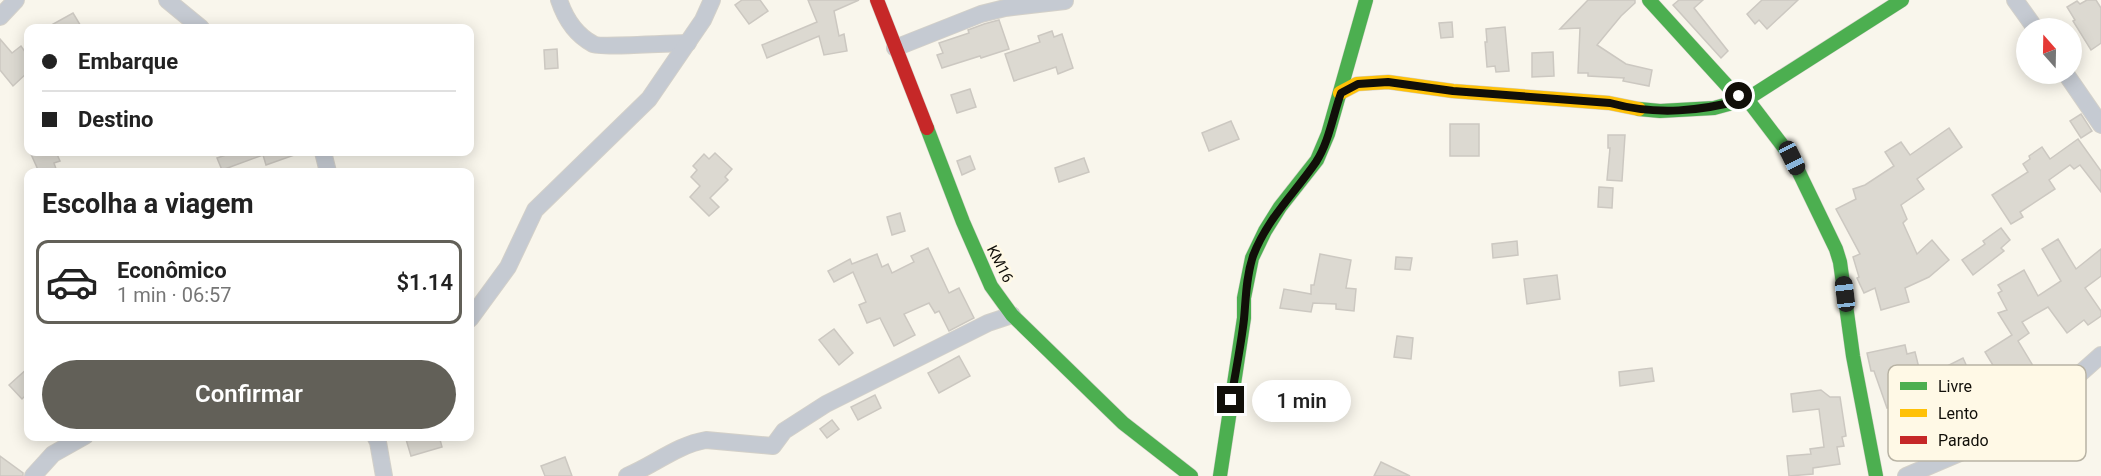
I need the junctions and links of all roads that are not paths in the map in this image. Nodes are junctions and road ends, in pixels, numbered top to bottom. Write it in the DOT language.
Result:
graph roads {
  1 [pos="16,0"];
  2 [pos="167,0"];
  3 [pos="559,0"];
  4 [pos="712,0"];
  5 [pos="877,0"];
  6 [pos="1366,0"];
  7 [pos="1649,0"];
  8 [pos="1902,0"];
  9 [pos="2015,0"];
  10 [pos="1065,1"];
  11 [pos="0,17"];
  12 [pos="2028,18"];
  13 [pos="196,24"];
  14 [pos="688,43"];
  15 [pos="895,48"];
  16 [pos="2073,84"];
  17 [pos="1341,93"];
  18 [pos="1747,99"];
  19 [pos="2101,124"];
  20 [pos="474,314"];
  21 [pos="1012,315"];
  22 [pos="2101,355"];
  23 [pos="2086,368"];
  24 [pos="76,441"];
  25 [pos="378,441"];
  26 [pos="1941,461"];
  27 [pos="33,476"];
  28 [pos="384,476"];
  29 [pos="627,476"];
  30 [pos="1191,476"];
  31 [pos="1220,476"];
  32 [pos="1876,476"];
  33 [pos="1906,476"];
  1 -- 11 [label="street"];
  2 -- 13 [label="street"];
  3 -- 14 [label="street"];
  4 -- 14 [label="street"];
  5 -- 15 [label="street, KM16"];
  6 -- 17 [label="street"];
  7 -- 18 [label="street"];
  8 -- 18 [label="street"];
  9 -- 12 [label="street"];
  10 -- 15 [label="street"];
  14 -- 20 [label="street"];
  15 -- 21 [label="street, KM16"];
  16 -- 19 [label="street"];
  17 -- 18 [label="street"];
  17 -- 31 [label="street"];
  18 -- 32 [label="street"];
  21 -- 29 [label="street"];
  21 -- 30 [label="street, KM16"];
  22 -- 23 [label="street"];
  24 -- 27 [label="street"];
  25 -- 28 [label="street"];
  26 -- 33 [label="street"];
}
